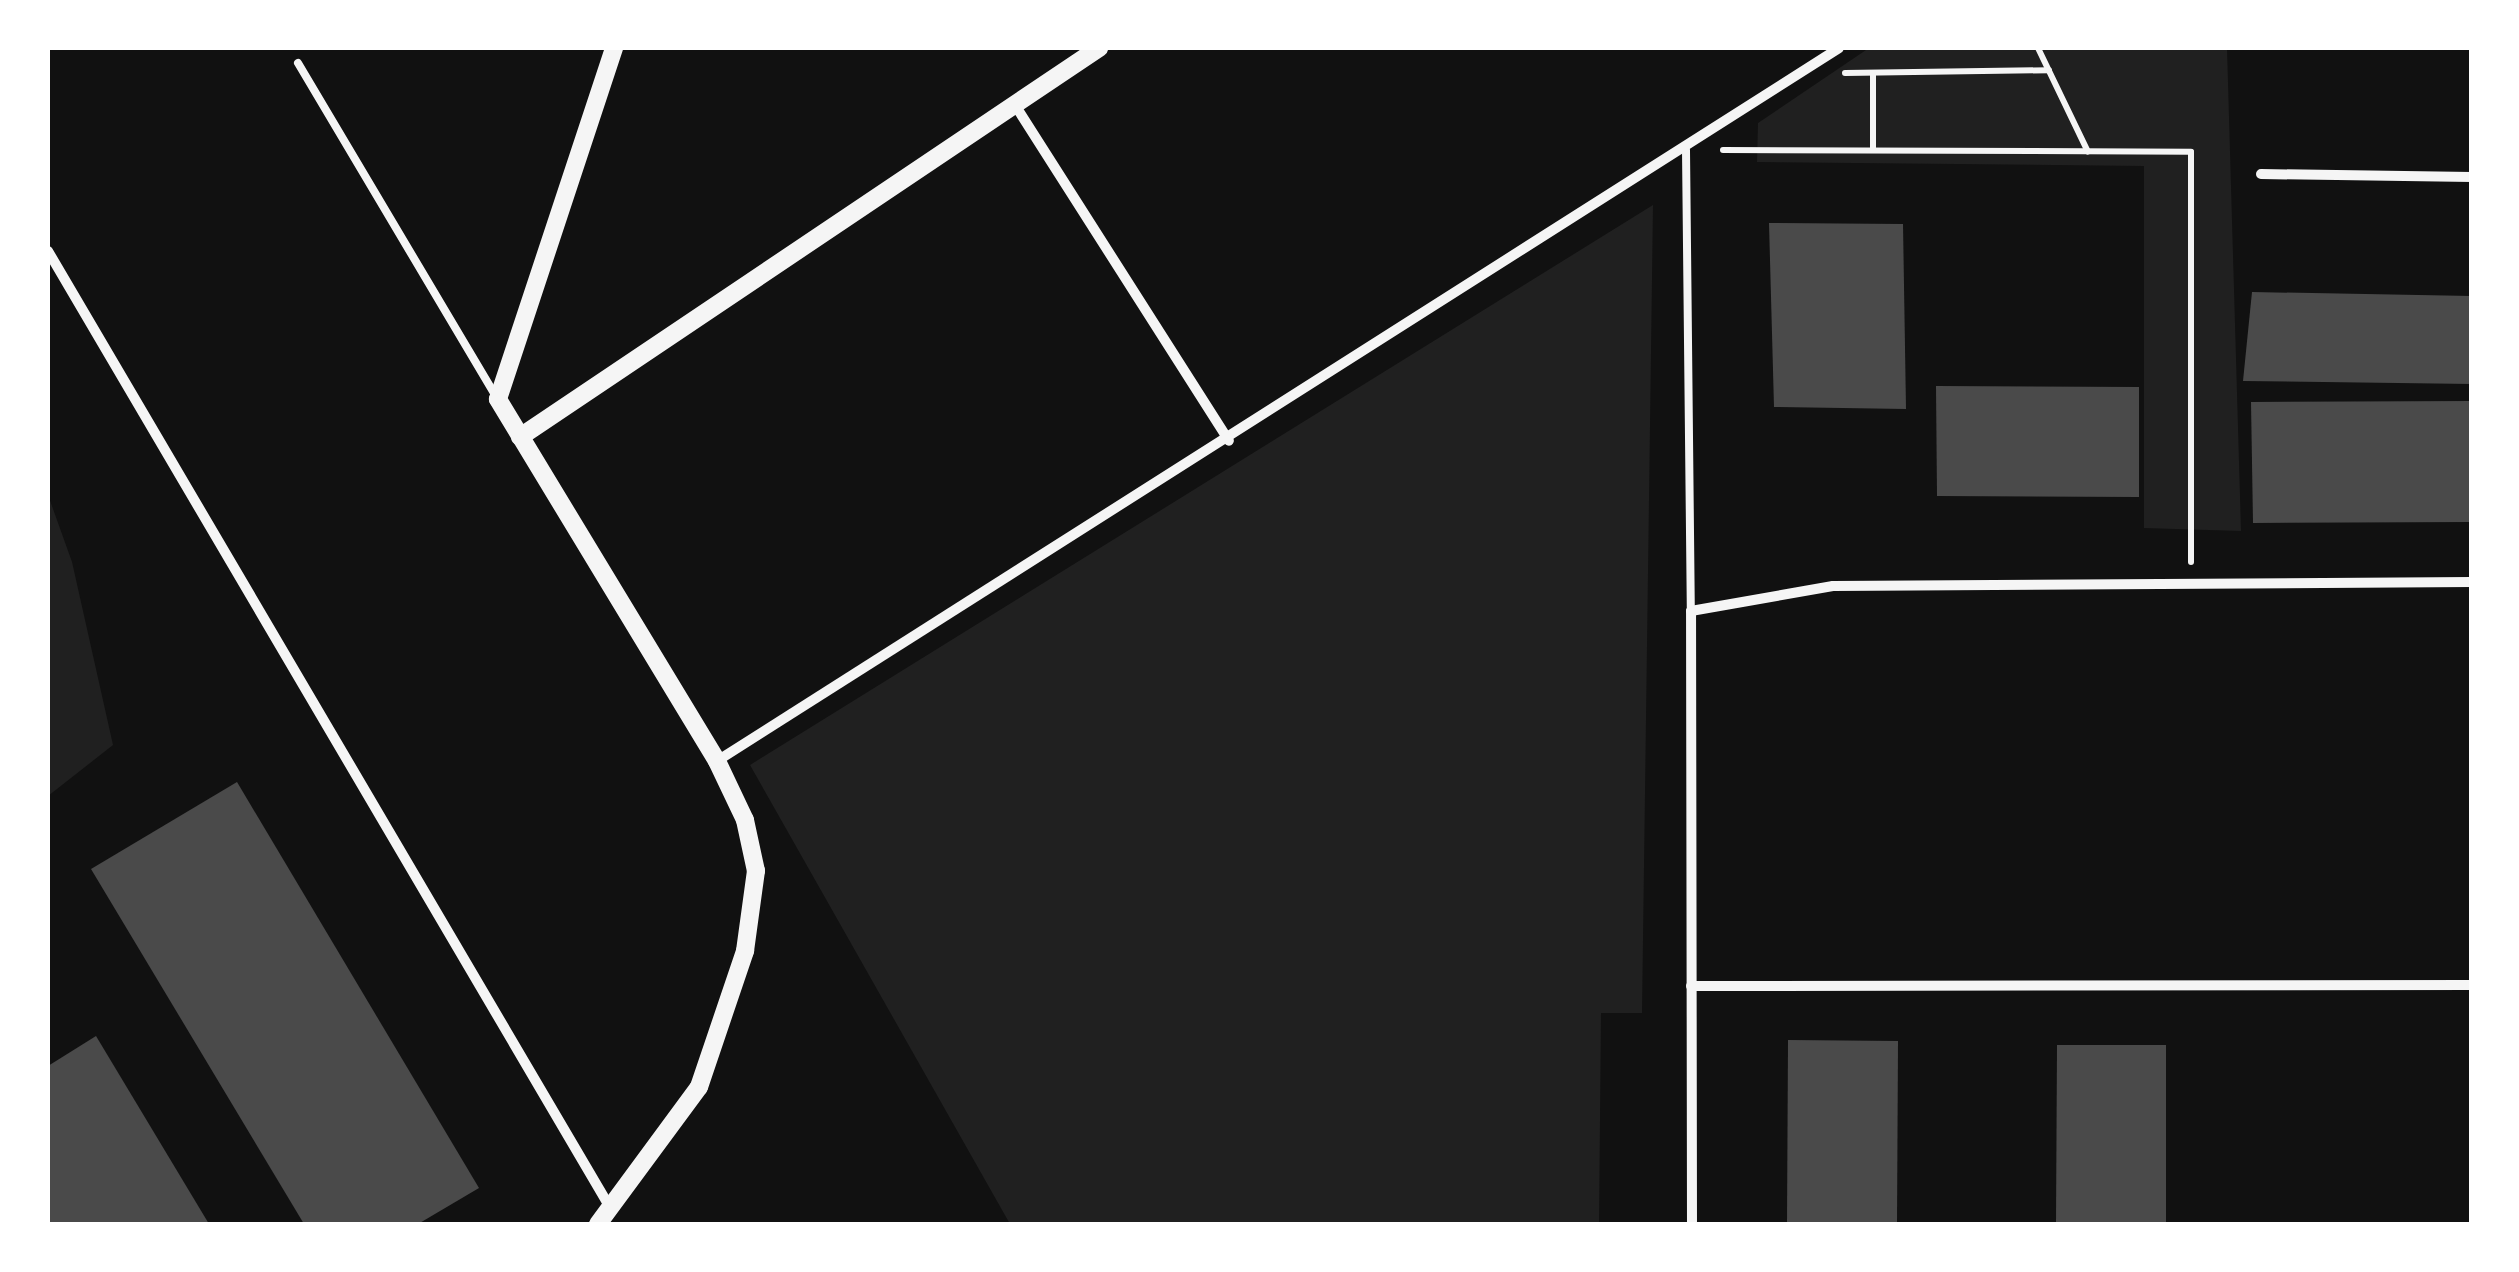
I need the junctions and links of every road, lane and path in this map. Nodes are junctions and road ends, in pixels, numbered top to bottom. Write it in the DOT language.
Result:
graph roads {
  1 [pos="614,48"];
  2 [pos="1099,48"];
  3 [pos="1839,48"];
  4 [pos="2038,48"];
  5 [pos="298,63"];
  6 [pos="2049,70"];
  7 [pos="1873,73"];
  8 [pos="1800,74"];
  9 [pos="1014,105"];
  10 [pos="1686,150"];
  11 [pos="1873,150"];
  12 [pos="2088,152"];
  13 [pos="2261,174"];
  14 [pos="2472,177"];
  15 [pos="48,252"];
  16 [pos="498,399"];
  17 [pos="520,437"];
  18 [pos="1230,441"];
  19 [pos="2472,582"];
  20 [pos="2191,583"];
  21 [pos="1691,611"];
  22 [pos="718,761"];
  23 [pos="2472,985"];
  24 [pos="1691,986"];
  25 [pos="616,1217"];
  26 [pos="598,1224"];
  27 [pos="1692,1224"];
  1 -- 16 [label="street"];
  2 -- 9 [label="street"];
  3 -- 8 [label="street"];
  4 -- 6 [label="path"];
  5 -- 16 [label="lane"];
  6 -- 7 [label="path"];
  6 -- 12 [label="path"];
  7 -- 8 [label="path"];
  7 -- 11 [label="path"];
  8 -- 10 [label="street"];
  9 -- 17 [label="street"];
  9 -- 18 [label="street"];
  10 -- 11 [label="path"];
  10 -- 18 [label="street"];
  10 -- 21 [label="lane"];
  11 -- 12 [label="path"];
  12 -- 20 [label="path"];
  13 -- 14 [label="street"];
  15 -- 25 [label="street"];
  16 -- 17 [label="street"];
  17 -- 22 [label="street"];
  18 -- 22 [label="street"];
  19 -- 20 [label="street"];
  20 -- 21 [label="street"];
  21 -- 24 [label="street"];
  22 -- 25 [label="street"];
  23 -- 24 [label="street"];
  24 -- 27 [label="street"];
  25 -- 26 [label="street"];
}
